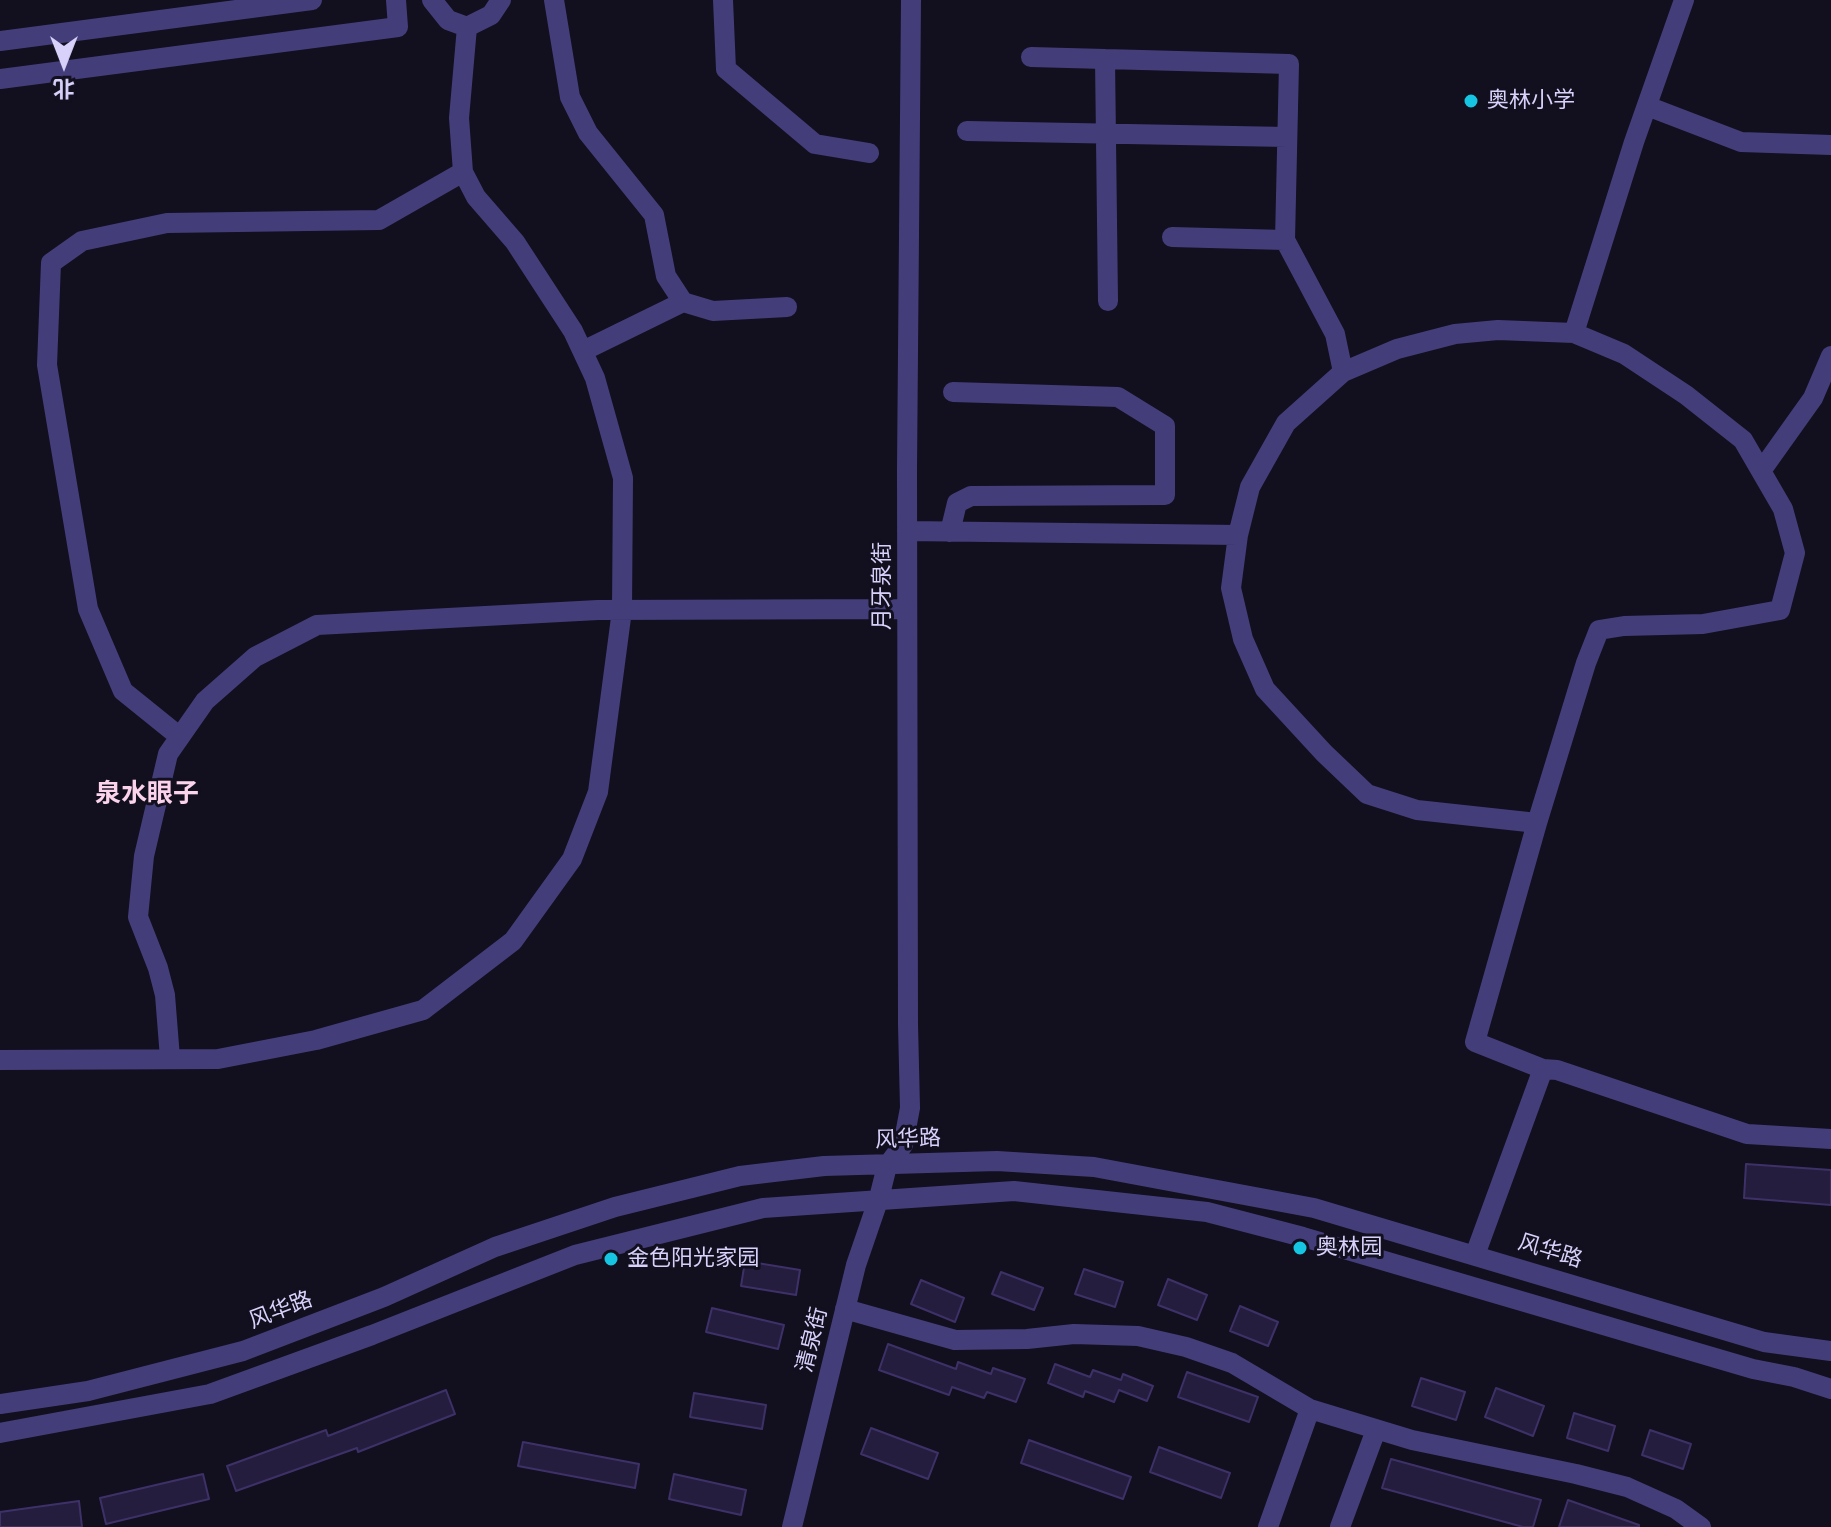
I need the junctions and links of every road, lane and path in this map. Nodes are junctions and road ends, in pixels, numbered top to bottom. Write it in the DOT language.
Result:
graph roads {
  1 [pos="312,0"];
  2 [pos="396,0"];
  3 [pos="432,0"];
  4 [pos="501,0"];
  5 [pos="554,0"];
  6 [pos="723,0"];
  7 [pos="911,0"];
  8 [pos="1684,0"];
  9 [pos="467,27"];
  10 [pos="0,41"];
  11 [pos="1031,57"];
  12 [pos="1105,59"];
  13 [pos="0,79"];
  14 [pos="1647,106"];
  15 [pos="967,131"];
  16 [pos="1106,133"];
  17 [pos="1287,137"];
  18 [pos="1831,145"];
  19 [pos="869,153"];
  20 [pos="463,172"];
  21 [pos="1172,237"];
  22 [pos="1285,240"];
  23 [pos="1108,301"];
  24 [pos="683,302"];
  25 [pos="787,307"];
  26 [pos="1574,333"];
  27 [pos="583,351"];
  28 [pos="1831,356"];
  29 [pos="1343,372"];
  30 [pos="953,392"];
  31 [pos="1761,471"];
  32 [pos="907,531"];
  33 [pos="950,532"];
  34 [pos="1238,535"];
  35 [pos="907,609"];
  36 [pos="622,610"];
  37 [pos="180,737"];
  38 [pos="1537,823"];
  39 [pos="170,1058"];
  40 [pos="0,1060"];
  41 [pos="1543,1069"];
  42 [pos="1831,1139"];
  43 [pos="887,1166"];
  44 [pos="1094,1167"];
  45 [pos="879,1198"];
  46 [pos="1091,1200"];
  47 [pos="1475,1255"];
  48 [pos="845,1309"];
  49 [pos="1803,1349"];
  50 [pos="1831,1351"];
  51 [pos="1794,1377"];
  52 [pos="1831,1389"];
  53 [pos="0,1404"];
  54 [pos="1310,1409"];
  55 [pos="1376,1430"];
  56 [pos="0,1433"];
  57 [pos="792,1527"];
  58 [pos="1268,1527"];
  59 [pos="1340,1527"];
  60 [pos="1701,1527"];
  1 -- 10 [label="street"];
  2 -- 13 [label="street"];
  3 -- 9 [label="street"];
  4 -- 9 [label="street"];
  5 -- 24 [label="street"];
  6 -- 19 [label="street"];
  7 -- 32 [label="street, 月牙泉街"];
  8 -- 14 [label="street"];
  9 -- 20 [label="street"];
  11 -- 12 [label="street"];
  12 -- 16 [label="street"];
  12 -- 17 [label="street"];
  14 -- 18 [label="street"];
  14 -- 26 [label="street"];
  15 -- 16 [label="street"];
  16 -- 17 [label="street"];
  16 -- 23 [label="street"];
  17 -- 22 [label="street"];
  20 -- 27 [label="street"];
  20 -- 37 [label="street"];
  21 -- 22 [label="street"];
  22 -- 29 [label="street"];
  24 -- 25 [label="street"];
  24 -- 27 [label="street"];
  26 -- 29 [label="street"];
  26 -- 31 [label="street"];
  27 -- 36 [label="street"];
  28 -- 31 [label="street"];
  29 -- 34 [label="street"];
  30 -- 33 [label="street"];
  31 -- 38 [label="street"];
  32 -- 33 [label="street"];
  32 -- 35 [label="street, 月牙泉街"];
  33 -- 34 [label="street"];
  34 -- 38 [label="street"];
  35 -- 36 [label="street"];
  35 -- 43 [label="street, 月牙泉街"];
  36 -- 37 [label="street"];
  36 -- 39 [label="street"];
  37 -- 39 [label="street"];
  38 -- 41 [label="street"];
  39 -- 40 [label="street"];
  41 -- 42 [label="street"];
  41 -- 47 [label="street"];
  43 -- 44 [label="street, 风华路"];
  43 -- 45 [label="street, 清泉街"];
  43 -- 53 [label="street, 风华路"];
  44 -- 46 [label="street"];
  44 -- 47 [label="street, 风华路"];
  45 -- 46 [label="street"];
  45 -- 48 [label="street, 清泉街"];
  45 -- 56 [label="street"];
  46 -- 51 [label="street"];
  47 -- 49 [label="street, 风华路"];
  48 -- 54 [label="street"];
  48 -- 57 [label="street, 清泉街"];
  49 -- 50 [label="street, 风华路"];
  49 -- 51 [label="street"];
  51 -- 52 [label="street"];
  54 -- 55 [label="street"];
  54 -- 58 [label="street"];
  55 -- 59 [label="street"];
  55 -- 60 [label="street"];
}
